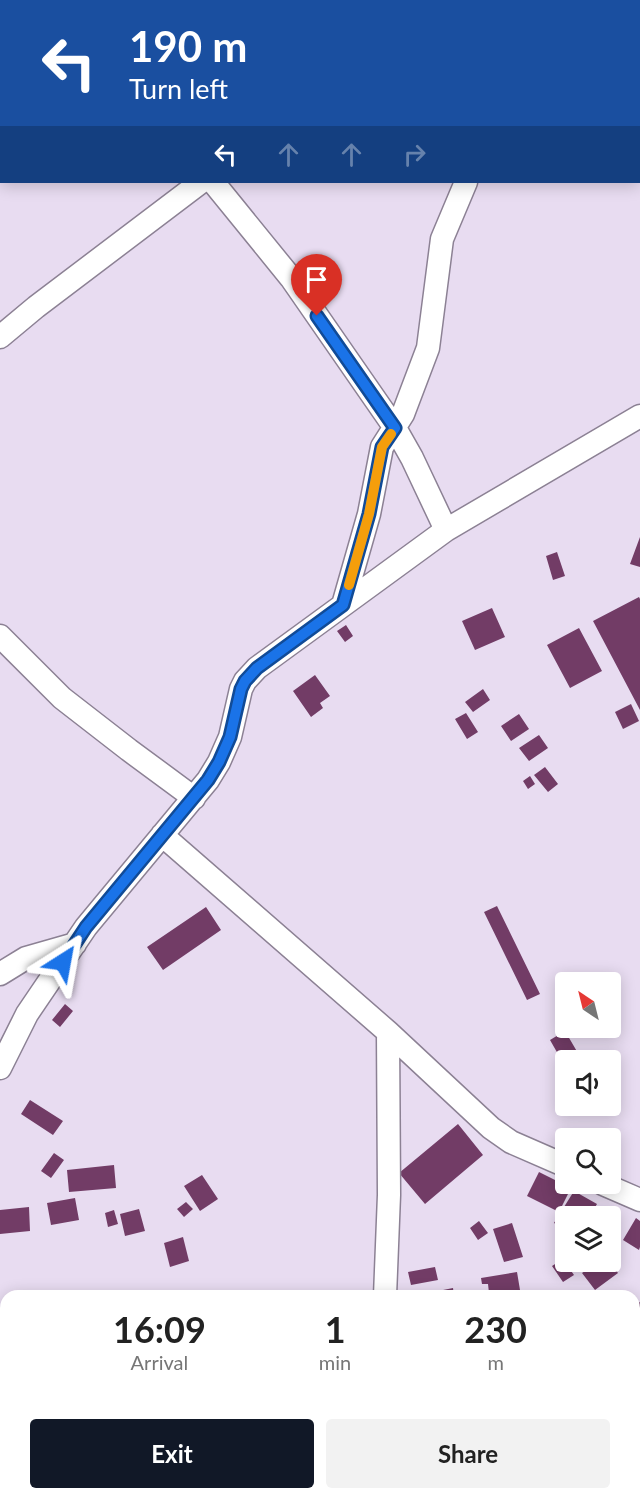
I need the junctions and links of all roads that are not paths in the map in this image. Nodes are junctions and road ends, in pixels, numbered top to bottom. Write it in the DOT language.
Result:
graph roads {
  1 [pos="200,183"];
  2 [pos="214,183"];
  3 [pos="466,183"];
  4 [pos="0,337"];
  5 [pos="640,416"];
  6 [pos="395,428"];
  7 [pos="446,530"];
  8 [pos="343,605"];
  9 [pos="0,636"];
  10 [pos="194,798"];
  11 [pos="162,835"];
  12 [pos="75,944"];
  13 [pos="0,974"];
  14 [pos="388,1032"];
  15 [pos="0,1068"];
  16 [pos="555,1162"];
  17 [pos="621,1192"];
  18 [pos="640,1200"];
  19 [pos="385,1290"];
  1 -- 4 [label="street"];
  2 -- 6 [label="street"];
  3 -- 6 [label="street"];
  5 -- 7 [label="street"];
  6 -- 7 [label="street"];
  6 -- 8 [label="street"];
  7 -- 8 [label="street"];
  8 -- 10 [label="street"];
  9 -- 10 [label="street"];
  10 -- 11 [label="street"];
  11 -- 12 [label="street"];
  11 -- 14 [label="street"];
  12 -- 13 [label="street"];
  12 -- 15 [label="street"];
  14 -- 16 [label="street"];
  14 -- 19 [label="street"];
  17 -- 18 [label="street"];
}
